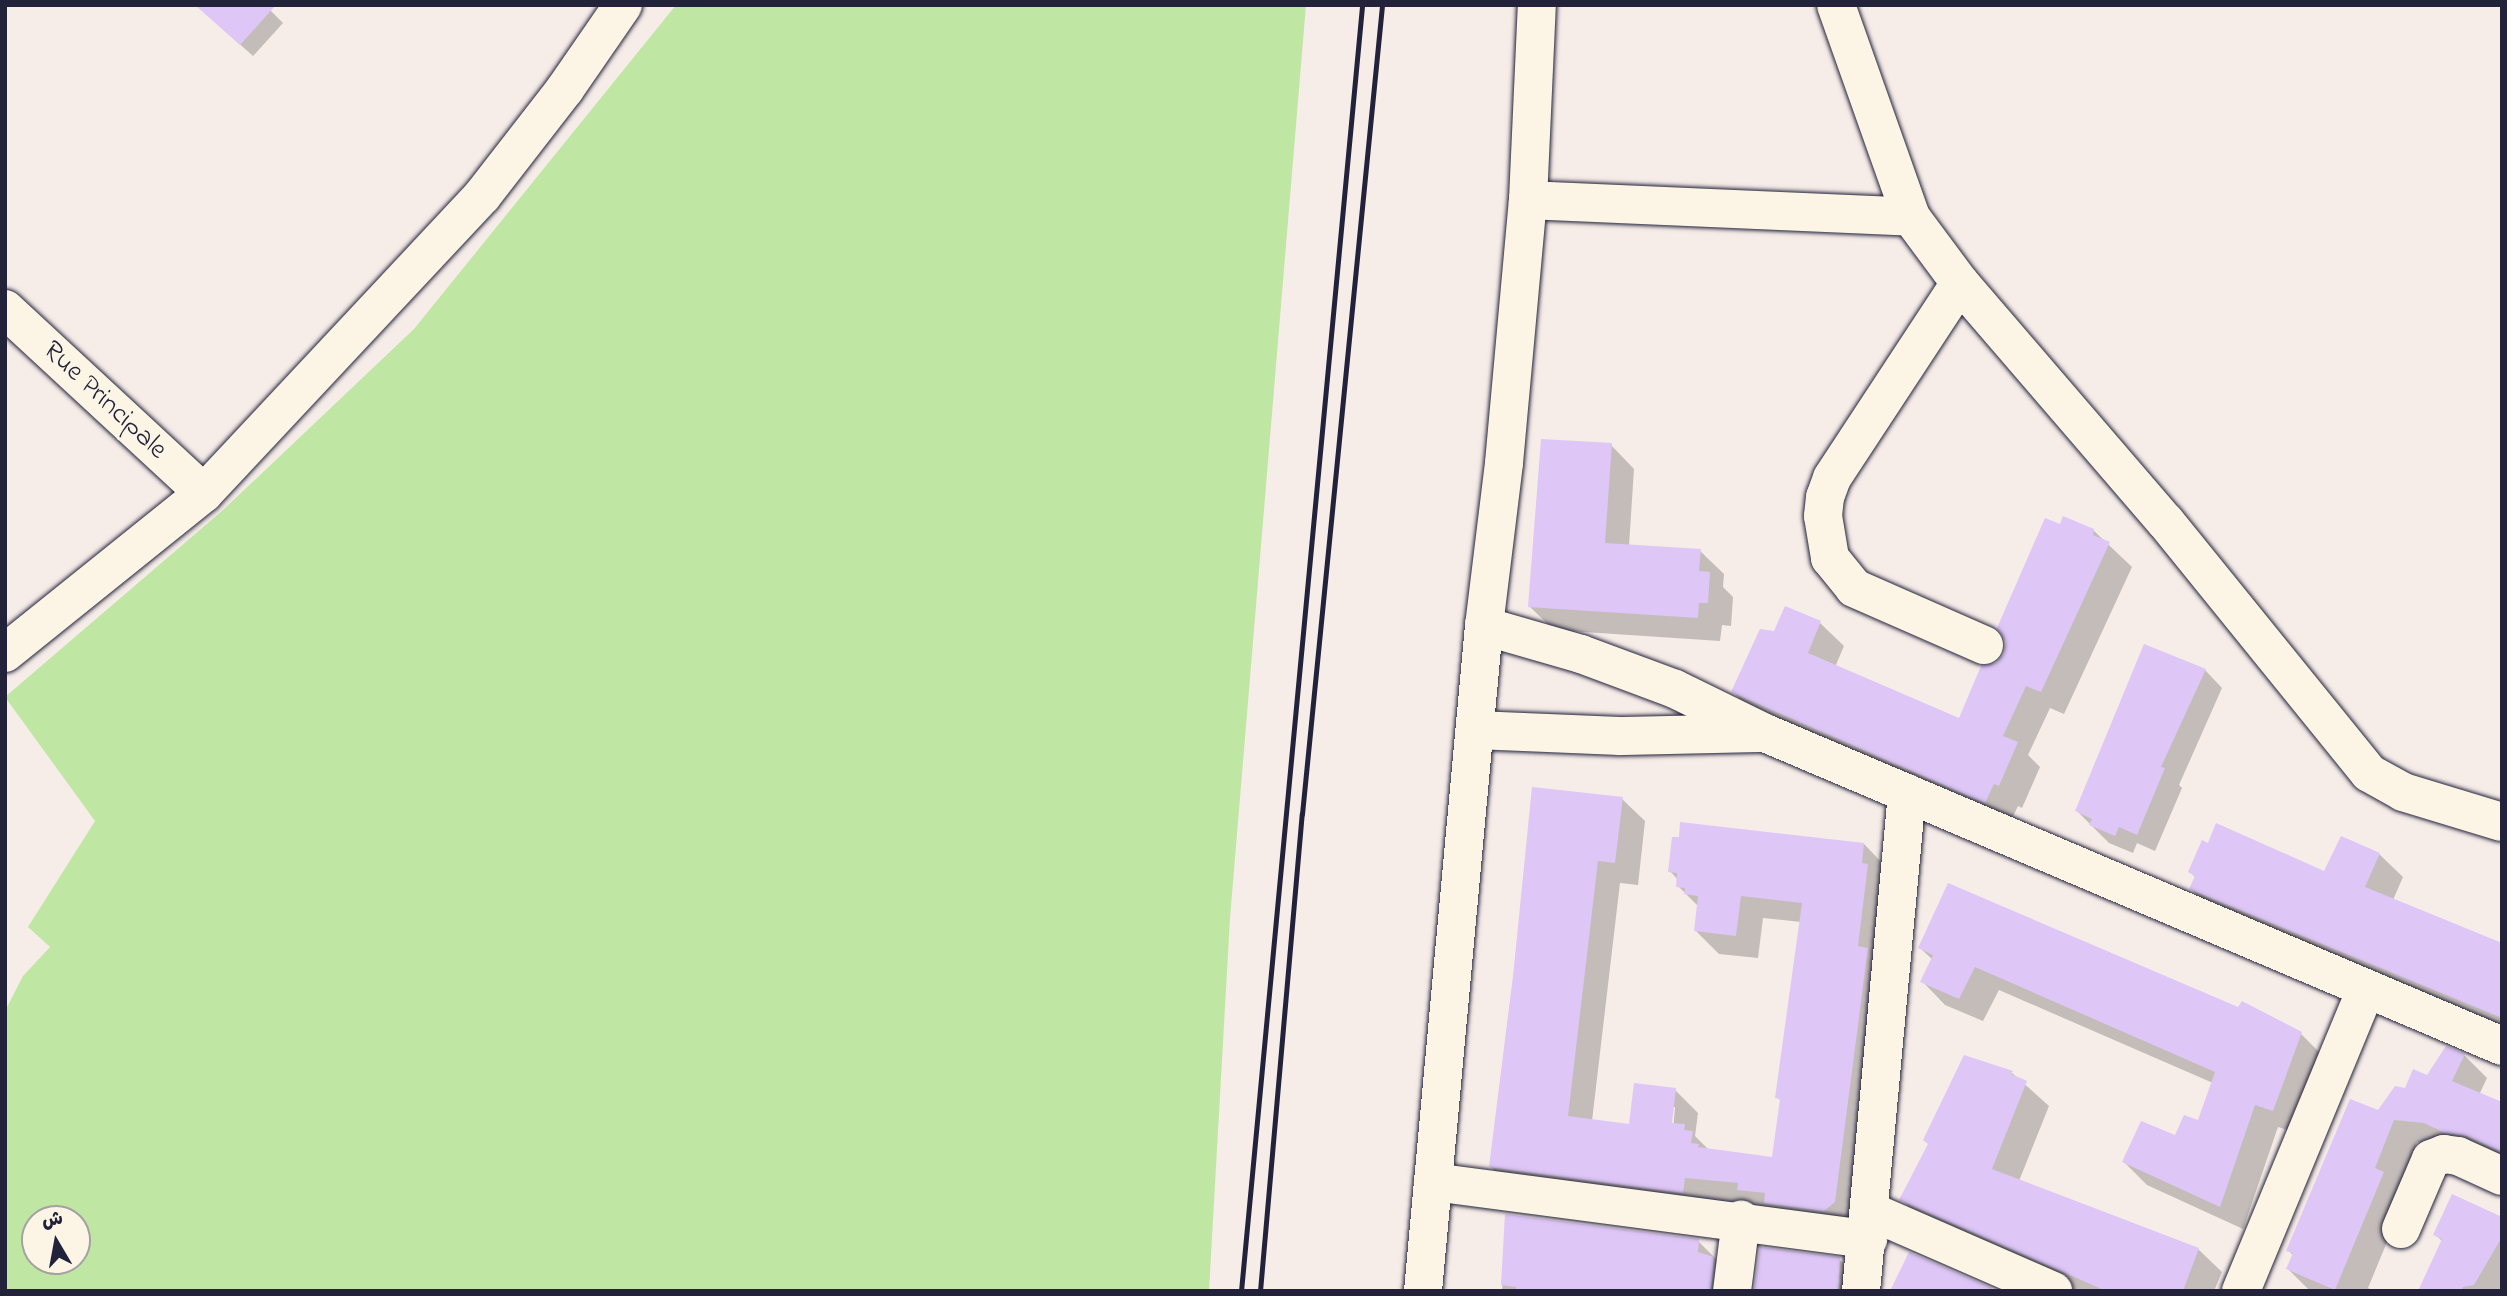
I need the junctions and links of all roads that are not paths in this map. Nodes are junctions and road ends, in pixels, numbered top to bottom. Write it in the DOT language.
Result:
graph roads {
  1 [pos="623,5"];
  2 [pos="1537,5"];
  3 [pos="1836,5"];
  4 [pos="1528,200"];
  5 [pos="1911,217"];
  6 [pos="1960,283"];
  7 [pos="5,309"];
  8 [pos="204,493"];
  9 [pos="1484,626"];
  10 [pos="1984,645"];
  11 [pos="5,653"];
  12 [pos="1475,730"];
  13 [pos="1765,733"];
  14 [pos="1907,793"];
  15 [pos="2502,822"];
  16 [pos="2366,989"];
  17 [pos="2502,1046"];
  18 [pos="2502,1176"];
  19 [pos="1433,1182"];
  20 [pos="1741,1220"];
  21 [pos="1869,1225"];
  22 [pos="2401,1229"];
  23 [pos="1423,1291"];
  24 [pos="1732,1291"];
  25 [pos="1861,1291"];
  26 [pos="2053,1291"];
  27 [pos="2241,1291"];
  1 -- 8 [label="street"];
  2 -- 4 [label="street"];
  3 -- 5 [label="street"];
  4 -- 5 [label="street"];
  4 -- 9 [label="street"];
  5 -- 6 [label="street"];
  6 -- 10 [label="street"];
  6 -- 15 [label="street"];
  7 -- 8 [label="street, Rue Principale"];
  8 -- 11 [label="street"];
  9 -- 12 [label="street"];
  9 -- 13 [label="street"];
  12 -- 13 [label="street"];
  12 -- 19 [label="street"];
  13 -- 14 [label="street"];
  14 -- 16 [label="street"];
  14 -- 21 [label="street"];
  16 -- 17 [label="street"];
  16 -- 27 [label="street"];
  18 -- 22 [label="street"];
  19 -- 20 [label="street"];
  19 -- 23 [label="street"];
  20 -- 21 [label="street"];
  20 -- 24 [label="street"];
  21 -- 25 [label="street"];
  21 -- 26 [label="street"];
}
